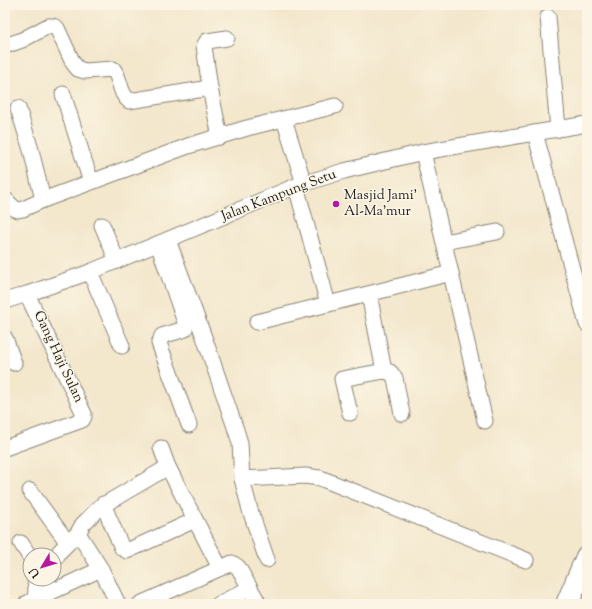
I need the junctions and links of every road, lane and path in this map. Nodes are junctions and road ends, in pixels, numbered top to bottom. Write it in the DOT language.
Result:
graph roads {
  1 [pos="548,17"];
  2 [pos="227,38"];
  3 [pos="5,46"];
  4 [pos="210,88"];
  5 [pos="63,94"];
  6 [pos="335,106"];
  7 [pos="18,108"];
  8 [pos="284,119"];
  9 [pos="587,124"];
  10 [pos="558,129"];
  11 [pos="535,133"];
  12 [pos="220,137"];
  13 [pos="423,152"];
  14 [pos="91,182"];
  15 [pos="300,185"];
  16 [pos="6,199"];
  17 [pos="43,200"];
  18 [pos="102,225"];
  19 [pos="497,232"];
  20 [pos="163,242"];
  21 [pos="444,242"];
  22 [pos="117,261"];
  23 [pos="90,272"];
  24 [pos="451,273"];
  25 [pos="27,294"];
  26 [pos="369,294"];
  27 [pos="5,301"];
  28 [pos="328,304"];
  29 [pos="257,322"];
  30 [pos="587,324"];
  31 [pos="5,338"];
  32 [pos="122,346"];
  33 [pos="14,363"];
  34 [pos="384,371"];
  35 [pos="350,413"];
  36 [pos="402,414"];
  37 [pos="485,421"];
  38 [pos="189,425"];
  39 [pos="5,448"];
  40 [pos="161,448"];
  41 [pos="168,467"];
  42 [pos="242,479"];
  43 [pos="30,491"];
  44 [pos="103,504"];
  45 [pos="195,520"];
  46 [pos="73,538"];
  47 [pos="21,543"];
  48 [pos="24,547"];
  49 [pos="62,549"];
  50 [pos="587,557"];
  51 [pos="267,560"];
  52 [pos="526,560"];
  53 [pos="220,568"];
  54 [pos="101,569"];
  55 [pos="36,587"];
  56 [pos="48,587"];
  57 [pos="250,588"];
  58 [pos="47,599"];
  59 [pos="143,603"];
  60 [pos="26,604"];
  61 [pos="118,604"];
  62 [pos="219,604"];
  63 [pos="259,604"];
  64 [pos="568,604"];
  1 -- 10 [label="street"];
  2 -- 4 [label="street"];
  3 -- 4 [label="street"];
  4 -- 12 [label="street"];
  5 -- 14 [label="street"];
  6 -- 8 [label="street"];
  7 -- 17 [label="street"];
  8 -- 12 [label="street"];
  8 -- 15 [label="street"];
  9 -- 10 [label="street, Jalan Kampung Setu"];
  10 -- 11 [label="street, Jalan Kampung Setu"];
  11 -- 13 [label="street, Jalan Kampung Setu"];
  11 -- 30 [label="street"];
  12 -- 14 [label="street"];
  13 -- 15 [label="street, Jalan Kampung Setu"];
  13 -- 21 [label="street"];
  14 -- 17 [label="street"];
  15 -- 20 [label="street, Jalan Kampung Setu"];
  15 -- 28 [label="street"];
  16 -- 17 [label="street"];
  18 -- 22 [label="street"];
  19 -- 21 [label="street"];
  20 -- 22 [label="street, Jalan Kampung Setu"];
  20 -- 38 [label="street"];
  20 -- 42 [label="street"];
  21 -- 24 [label="street"];
  22 -- 23 [label="street, Jalan Kampung Setu"];
  23 -- 25 [label="street, Jalan Kampung Setu"];
  23 -- 32 [label="street"];
  24 -- 26 [label="street"];
  24 -- 37 [label="street"];
  25 -- 27 [label="street, Jalan Kampung Setu"];
  25 -- 39 [label="street, Gang Haji Sulan"];
  26 -- 28 [label="street"];
  26 -- 34 [label="street"];
  28 -- 29 [label="street"];
  31 -- 33 [label="street"];
  34 -- 35 [label="street"];
  34 -- 36 [label="street"];
  40 -- 41 [label="street"];
  41 -- 44 [label="street"];
  41 -- 45 [label="street"];
  42 -- 51 [label="street"];
  42 -- 52 [label="street"];
  43 -- 46 [label="street"];
  44 -- 45 [label="street"];
  44 -- 46 [label="street"];
  45 -- 53 [label="street"];
  46 -- 49 [label="street"];
  46 -- 54 [label="street"];
  47 -- 48 [label="street"];
  50 -- 64 [label="highway"];
  53 -- 57 [label="street"];
  53 -- 59 [label="street"];
  54 -- 58 [label="street"];
  54 -- 61 [label="street"];
  55 -- 60 [label="street"];
  56 -- 58 [label="street"];
  57 -- 62 [label="street"];
  57 -- 63 [label="street"];
}
